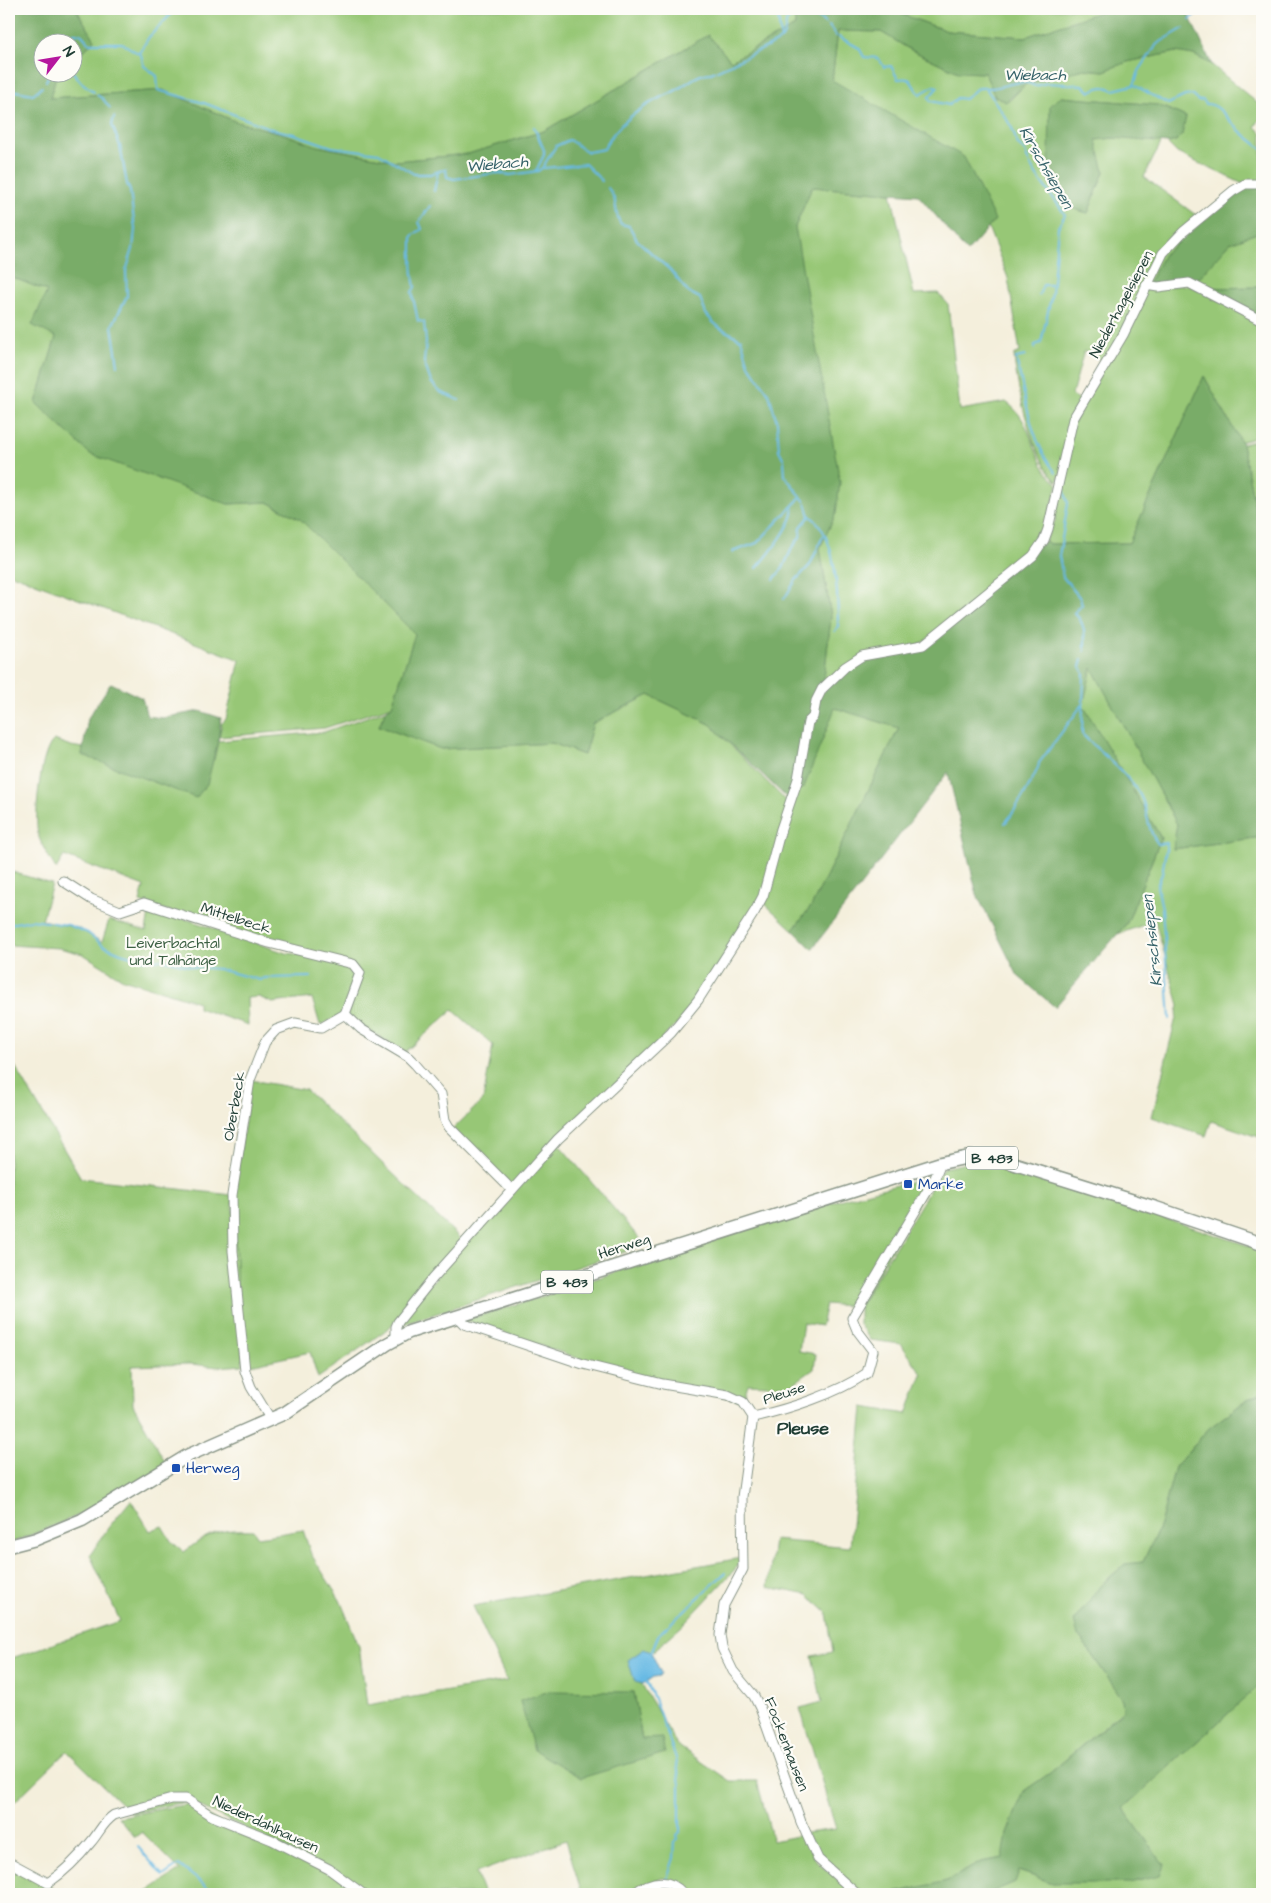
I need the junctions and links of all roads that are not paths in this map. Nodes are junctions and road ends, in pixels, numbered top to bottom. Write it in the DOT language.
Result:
graph roads {
  1 [pos="1262,184"];
  2 [pos="1146,285"];
  3 [pos="1262,321"];
  4 [pos="63,881"];
  5 [pos="346,1014"];
  6 [pos="941,1163"];
  7 [pos="512,1190"];
  8 [pos="1262,1244"];
  9 [pos="456,1316"];
  10 [pos="396,1338"];
  11 [pos="753,1417"];
  12 [pos="271,1420"];
  13 [pos="9,1546"];
  14 [pos="9,1862"];
  15 [pos="682,1892"];
  16 [pos="363,1894"];
  17 [pos="633,1894"];
  18 [pos="857,1894"];
  1 -- 2 [label="street, Niederhagelsiepen"];
  2 -- 3 [label="street"];
  2 -- 7 [label="street, Niederhagelsiepen"];
  4 -- 5 [label="street, Mittelbeck"];
  5 -- 7 [label="street"];
  5 -- 12 [label="street, Oberbeck"];
  6 -- 8 [label="main road, B 483"];
  6 -- 9 [label="main road, Herweg / B 483"];
  6 -- 11 [label="street, Pleuse"];
  7 -- 10 [label="street, Niederhagelsiepen"];
  9 -- 10 [label="main road, Herweg / B 483"];
  9 -- 11 [label="street, Pleuse"];
  10 -- 12 [label="main road, Herweg / B 483"];
  11 -- 18 [label="street, Fockenhausen"];
  12 -- 13 [label="main road, Herweg / B 483"];
  14 -- 16 [label="street, Niederdahlhausen"];
  15 -- 17 [label="street"];
}
